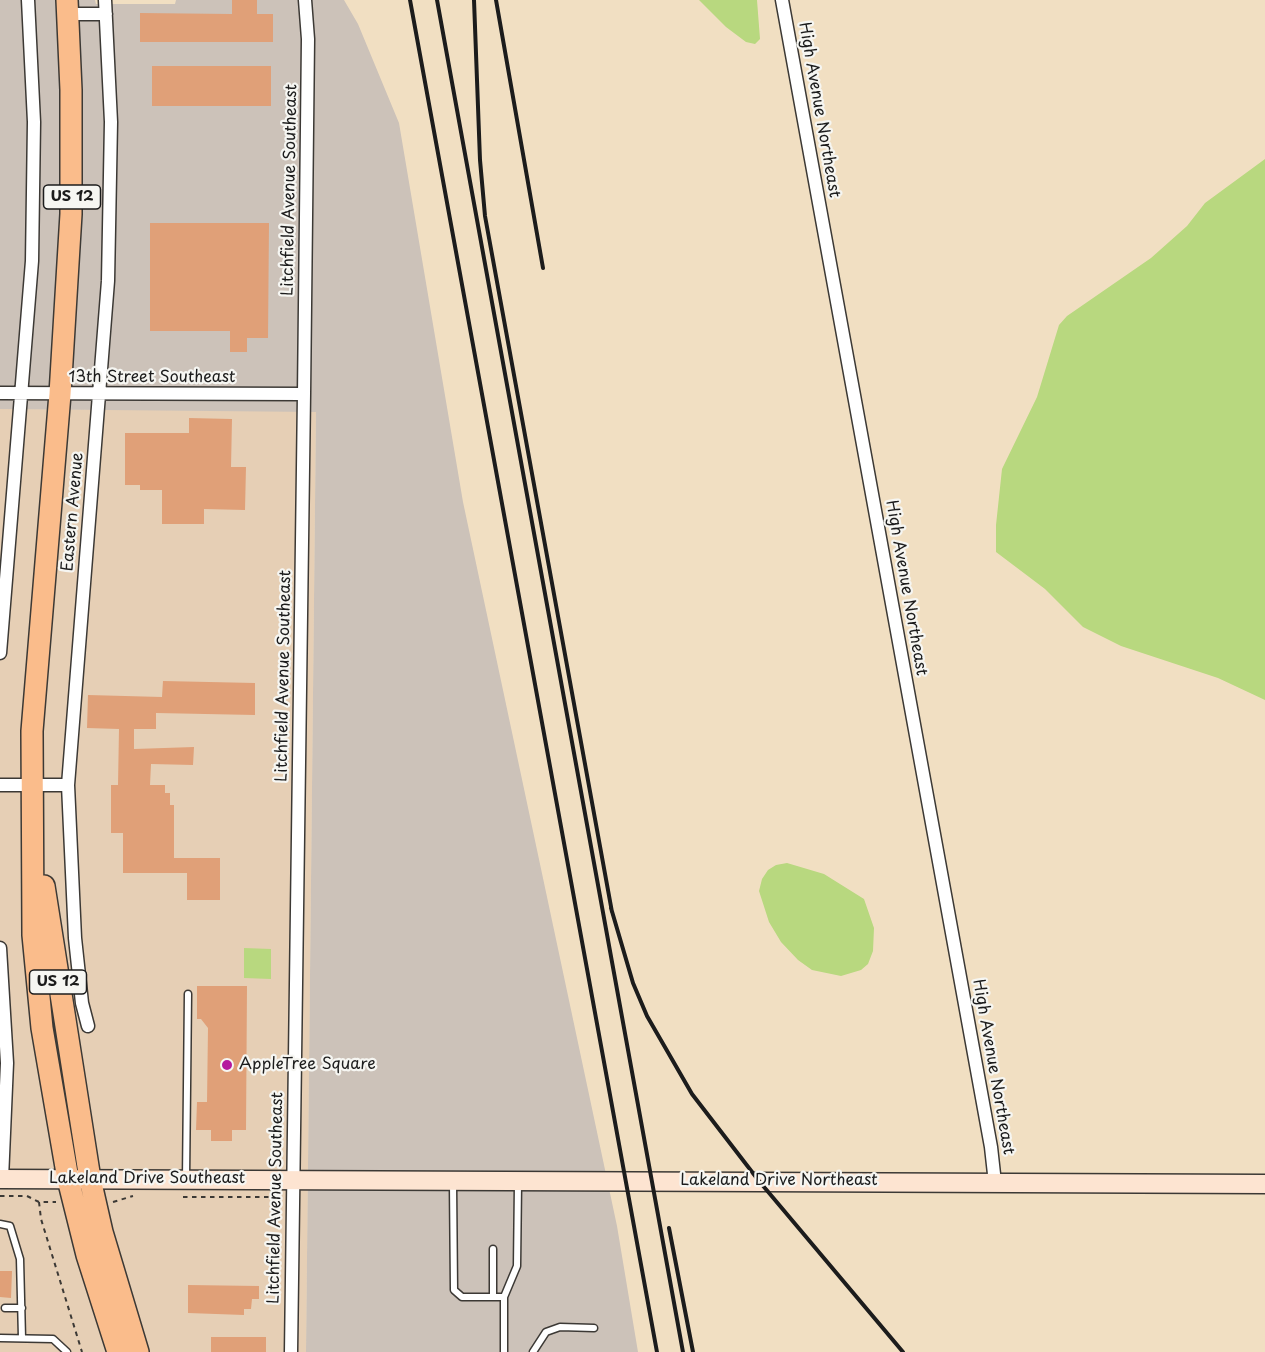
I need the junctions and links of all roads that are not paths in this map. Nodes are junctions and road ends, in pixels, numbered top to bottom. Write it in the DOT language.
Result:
graph roads {
  1 [pos="28,0"];
  2 [pos="105,0"];
  3 [pos="305,0"];
  4 [pos="782,0"];
  5 [pos="67,7"];
  6 [pos="106,14"];
  7 [pos="0,393"];
  8 [pos="22,393"];
  9 [pos="60,394"];
  10 [pos="99,394"];
  11 [pos="304,394"];
  12 [pos="3,575"];
  13 [pos="0,653"];
  14 [pos="31,784"];
  15 [pos="0,785"];
  16 [pos="68,785"];
  17 [pos="0,948"];
  18 [pos="188,994"];
  19 [pos="88,1026"];
  20 [pos="3,1040"];
  21 [pos="69,1179"];
  22 [pos="90,1179"];
  23 [pos="453,1180"];
  24 [pos="518,1180"];
  25 [pos="995,1183"];
  26 [pos="1,1184"];
  27 [pos="1265,1184"];
  28 [pos="293,1187"];
  29 [pos="183,1188"];
  30 [pos="0,1224"];
  31 [pos="493,1249"];
  32 [pos="493,1297"];
  33 [pos="504,1297"];
  34 [pos="5,1308"];
  35 [pos="22,1308"];
  36 [pos="594,1328"];
  37 [pos="0,1338"];
  38 [pos="22,1338"];
  39 [pos="67,1352"];
  40 [pos="118,1352"];
  41 [pos="138,1352"];
  42 [pos="291,1352"];
  43 [pos="504,1352"];
  44 [pos="534,1352"];
  1 -- 8 [label="street"];
  2 -- 6 [label="street, Eastern Avenue"];
  3 -- 11 [label="street, Litchfield Avenue Southeast"];
  4 -- 25 [label="street, High Avenue Northeast"];
  5 -- 6 [label="street"];
  5 -- 9 [label="highway, US 12 / US 12"];
  6 -- 10 [label="street, Eastern Avenue"];
  7 -- 8 [label="street, 13th Street Southeast"];
  8 -- 9 [label="street, 13th Street Southeast"];
  8 -- 12 [label="street"];
  9 -- 10 [label="street, 13th Street Southeast"];
  9 -- 14 [label="highway, US 12 / US 12"];
  10 -- 11 [label="street, 13th Street Southeast"];
  10 -- 16 [label="street, Eastern Avenue"];
  11 -- 28 [label="street, Litchfield Avenue Southeast"];
  12 -- 13 [label="street"];
  14 -- 15 [label="street"];
  14 -- 16 [label="street"];
  14 -- 21 [label="highway, US 12 / US 12"];
  14 -- 22 [label="highway, US 12 / US 12"];
  16 -- 19 [label="street, Eastern Avenue"];
  17 -- 20 [label="street"];
  18 -- 29 [label="lane"];
  20 -- 26 [label="street"];
  21 -- 22 [label="main road, Lakeland Drive Southeast"];
  21 -- 26 [label="main road, Lakeland Drive Southeast"];
  21 -- 40 [label="highway, US 12 / US 12"];
  22 -- 29 [label="main road, Lakeland Drive Southeast"];
  22 -- 41 [label="highway, US 12 / US 12"];
  23 -- 24 [label="main road, Lakeland Drive Northeast"];
  23 -- 28 [label="main road, Lakeland Drive Northeast"];
  23 -- 32 [label="lane"];
  24 -- 25 [label="main road, Lakeland Drive Northeast"];
  24 -- 33 [label="lane"];
  25 -- 27 [label="main road, Lakeland Drive Northeast"];
  28 -- 29 [label="main road, Lakeland Drive Southeast"];
  28 -- 42 [label="street, Litchfield Avenue Southeast"];
  30 -- 35 [label="lane"];
  31 -- 32 [label="lane"];
  32 -- 33 [label="lane"];
  33 -- 43 [label="lane"];
  34 -- 35 [label="lane"];
  35 -- 38 [label="lane"];
  36 -- 44 [label="lane"];
  37 -- 38 [label="lane"];
  38 -- 39 [label="lane"];
}
